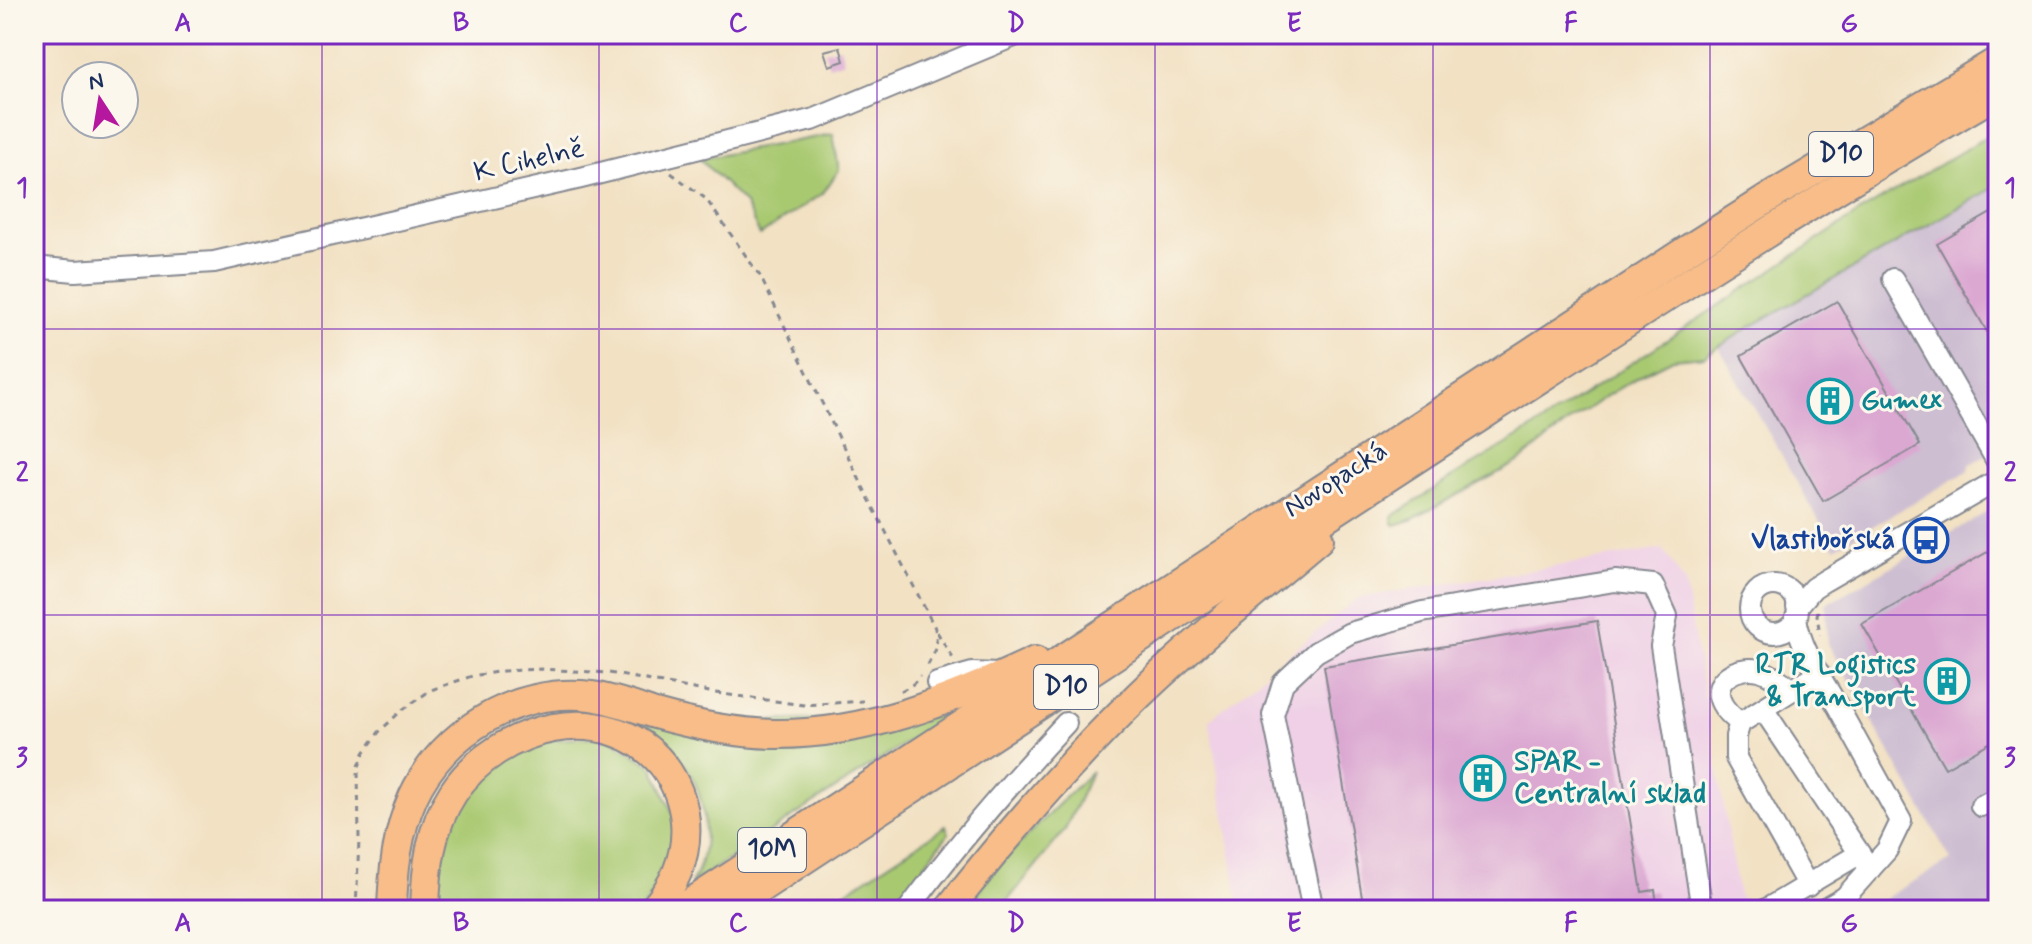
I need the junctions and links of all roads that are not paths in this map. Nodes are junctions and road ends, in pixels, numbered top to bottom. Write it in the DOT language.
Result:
graph roads {
  1 [pos="1019,34"];
  2 [pos="1998,61"];
  3 [pos="1998,93"];
  4 [pos="34,267"];
  5 [pos="1893,279"];
  6 [pos="1998,463"];
  7 [pos="1405,465"];
  8 [pos="1998,480"];
  9 [pos="1125,619"];
  10 [pos="1819,673"];
  11 [pos="1007,674"];
  12 [pos="937,683"];
  13 [pos="1793,690"];
  14 [pos="1763,709"];
  15 [pos="1066,723"];
  16 [pos="1740,723"];
  17 [pos="1865,862"];
  18 [pos="1808,886"];
  19 [pos="392,910"];
  20 [pos="425,910"];
  21 [pos="653,910"];
  22 [pos="680,910"];
  23 [pos="727,910"];
  24 [pos="908,910"];
  25 [pos="948,910"];
  26 [pos="1313,910"];
  27 [pos="1702,910"];
  28 [pos="1765,910"];
  29 [pos="1823,910"];
  1 -- 4 [label="street, K Cihelně"];
  2 -- 9 [label="highway, Novopacká / D10"];
  3 -- 7 [label="highway, Novopacká / D10"];
  5 -- 6 [label="street"];
  7 -- 23 [label="highway, Novopacká / D10"];
  7 -- 25 [label="highway"];
  8 -- 10 [label="street"];
  9 -- 11 [label="highway"];
  9 -- 22 [label="highway, Novopacká / 10M"];
  10 -- 13 [label="street"];
  10 -- 17 [label="street"];
  11 -- 12 [label="street"];
  11 -- 19 [label="highway"];
  13 -- 14 [label="street"];
  13 -- 16 [label="street"];
  14 -- 16 [label="street"];
  14 -- 17 [label="street"];
  15 -- 24 [label="street, D10"];
  16 -- 18 [label="street"];
  17 -- 18 [label="street"];
  17 -- 29 [label="street"];
  18 -- 28 [label="street"];
  20 -- 21 [label="highway"];
  26 -- 27 [label="street"];
}
